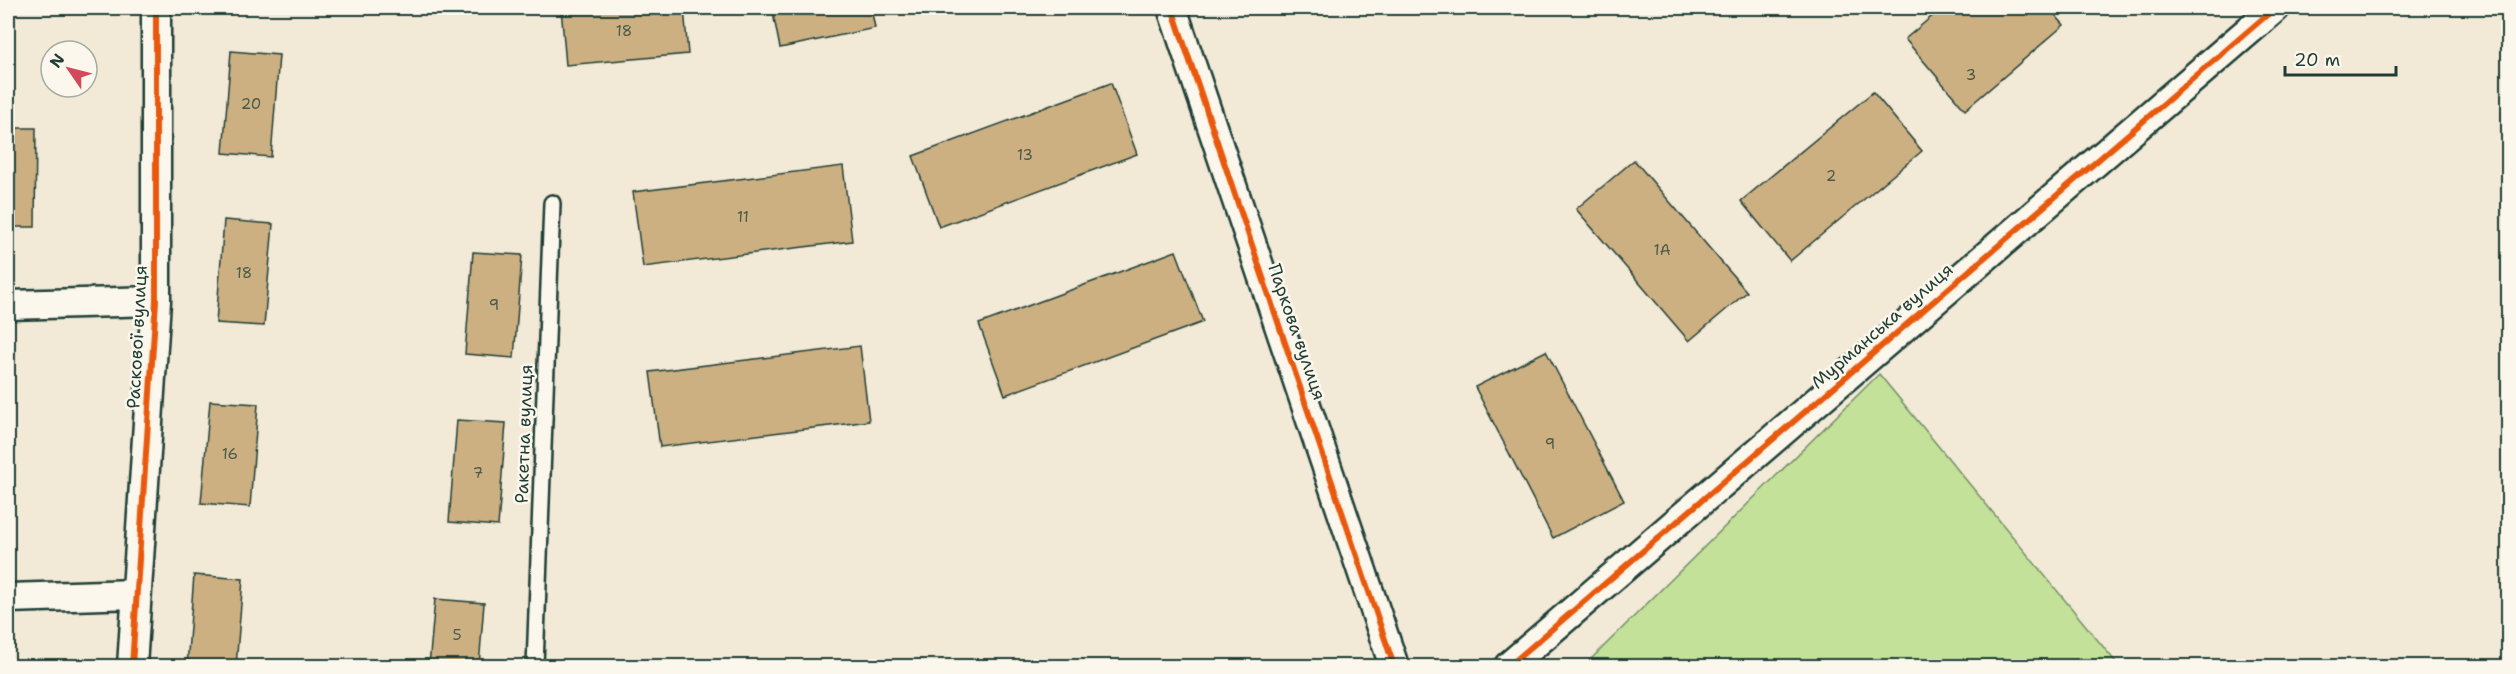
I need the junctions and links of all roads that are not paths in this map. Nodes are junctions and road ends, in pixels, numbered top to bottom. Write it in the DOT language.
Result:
graph roads {
  1 [pos="156,8"];
  2 [pos="1172,8"];
  3 [pos="2275,8"];
  4 [pos="552,203"];
  5 [pos="156,301"];
  6 [pos="8,304"];
  7 [pos="136,594"];
  8 [pos="8,597"];
  9 [pos="132,666"];
  10 [pos="535,666"];
  11 [pos="1394,666"];
  12 [pos="1509,666"];
  1 -- 5 [label="street, Раскової вулиця"];
  2 -- 11 [label="street, Паркова вулиця"];
  3 -- 12 [label="street, Мурманська вулиця"];
  4 -- 10 [label="lane, Ракетна вулиця"];
  5 -- 6 [label="street"];
  5 -- 7 [label="street, Раскової вулиця"];
  7 -- 8 [label="street"];
  7 -- 9 [label="street, Раскової вулиця"];
}
